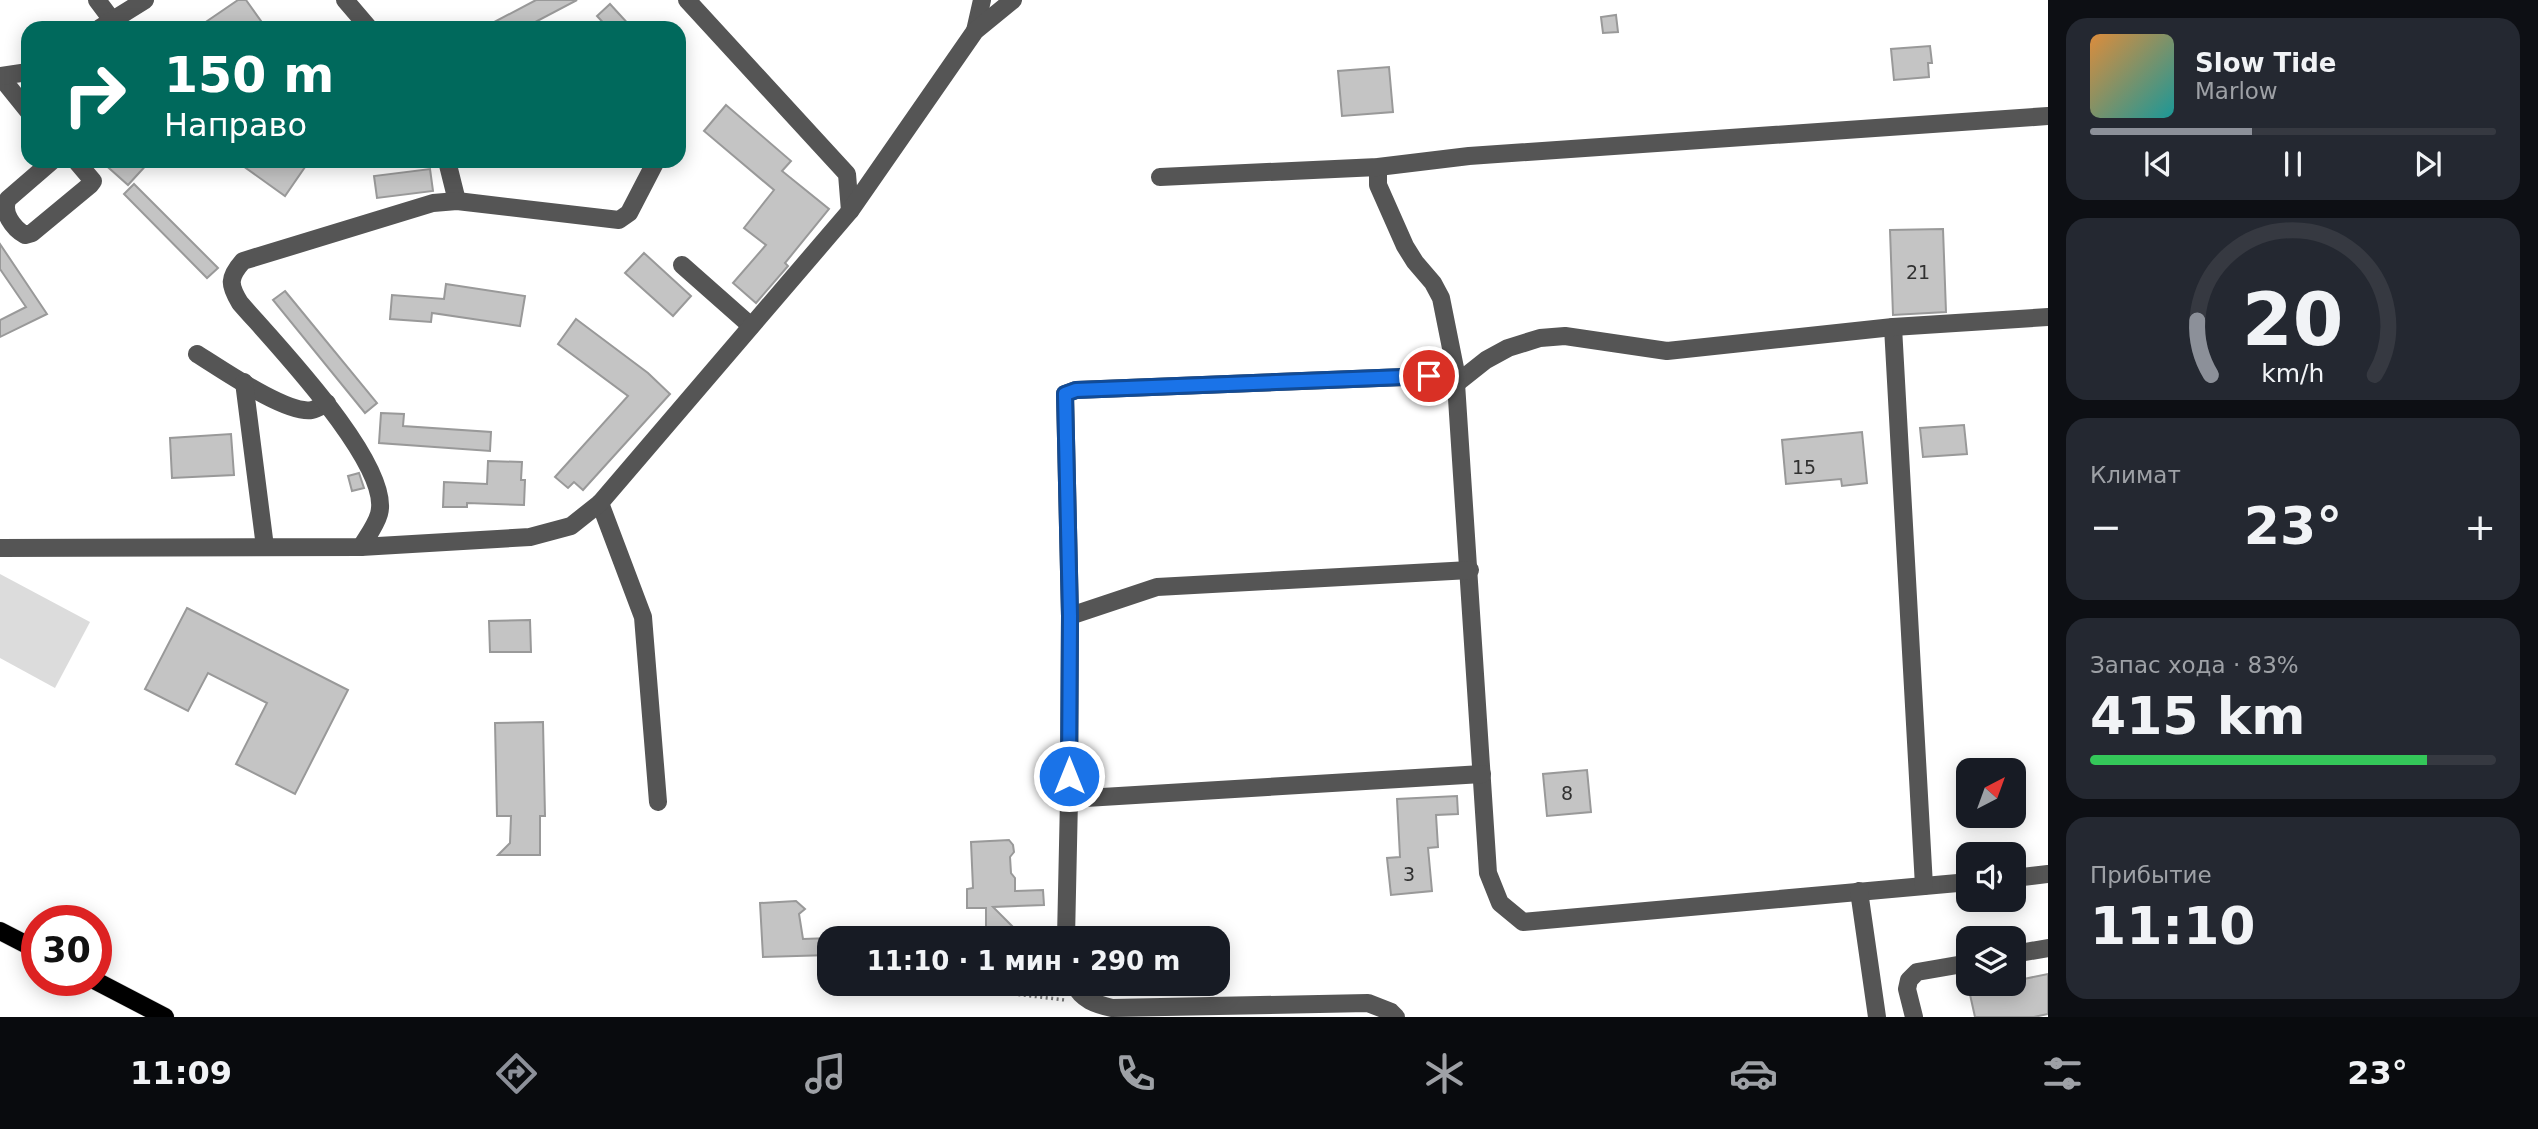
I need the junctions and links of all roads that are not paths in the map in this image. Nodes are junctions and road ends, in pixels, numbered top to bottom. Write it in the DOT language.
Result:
graph roads {
  1 [pos="97,0"];
  2 [pos="145,0"];
  3 [pos="345,0"];
  4 [pos="687,0"];
  5 [pos="982,0"];
  6 [pos="1013,0"];
  7 [pos="108,21"];
  8 [pos="117,21"];
  9 [pos="363,21"];
  10 [pos="975,30"];
  11 [pos="21,73"];
  12 [pos="21,102"];
  13 [pos="2048,116"];
  14 [pos="1378,167"];
  15 [pos="44,168"];
  16 [pos="83,168"];
  17 [pos="449,168"];
  18 [pos="652,168"];
  19 [pos="1160,177"];
  20 [pos="457,201"];
  21 [pos="850,211"];
  22 [pos="682,265"];
  23 [pos="2048,317"];
  24 [pos="751,326"];
  25 [pos="1893,327"];
  26 [pos="197,354"];
  27 [pos="1457,379"];
  28 [pos="244,382"];
  29 [pos="327,403"];
  30 [pos="600,503"];
  31 [pos="265,547"];
  32 [pos="361,547"];
  33 [pos="0,548"];
  34 [pos="1470,570"];
  35 [pos="1070,616"];
  36 [pos="1482,774"];
  37 [pos="1069,799"];
  38 [pos="659,802"];
  39 [pos="2048,874"];
  40 [pos="2026,877"];
  41 [pos="1956,883"];
  42 [pos="1924,886"];
  43 [pos="1859,891"];
  44 [pos="1066,926"];
  45 [pos="0,931"];
  46 [pos="21,942"];
  47 [pos="2048,948"];
  48 [pos="2026,952"];
  49 [pos="1956,965"];
  50 [pos="112,989"];
  51 [pos="1084,996"];
  52 [pos="165,1017"];
  53 [pos="1396,1017"];
  54 [pos="1877,1017"];
  55 [pos="1914,1017"];
  1 -- 7 [label="street"];
  2 -- 8 [label="street"];
  3 -- 9 [label="street"];
  4 -- 21 [label="street"];
  5 -- 10 [label="street"];
  6 -- 10 [label="street"];
  10 -- 21 [label="street"];
  11 -- 12 [label="street"];
  13 -- 14 [label="street"];
  14 -- 19 [label="street"];
  14 -- 27 [label="street"];
  15 -- 16 [label="street"];
  17 -- 20 [label="street"];
  18 -- 20 [label="street"];
  20 -- 29 [label="street"];
  21 -- 24 [label="street"];
  22 -- 24 [label="street"];
  23 -- 25 [label="street"];
  24 -- 30 [label="street"];
  25 -- 27 [label="street"];
  25 -- 42 [label="street"];
  26 -- 28 [label="street"];
  27 -- 34 [label="street"];
  27 -- 35 [label="street"];
  28 -- 29 [label="street"];
  28 -- 31 [label="street"];
  29 -- 32 [label="street"];
  30 -- 32 [label="street"];
  30 -- 38 [label="street"];
  31 -- 32 [label="street"];
  31 -- 33 [label="street"];
  34 -- 35 [label="street"];
  34 -- 36 [label="street"];
  35 -- 37 [label="street"];
  36 -- 37 [label="street"];
  36 -- 43 [label="street"];
  37 -- 44 [label="street"];
  39 -- 40 [label="street"];
  41 -- 42 [label="street"];
  42 -- 43 [label="street"];
  43 -- 54 [label="street"];
  45 -- 46 [label="main road"];
  47 -- 48 [label="street"];
  49 -- 55 [label="street"];
  50 -- 52 [label="main road"];
  51 -- 53 [label="street"];
}
